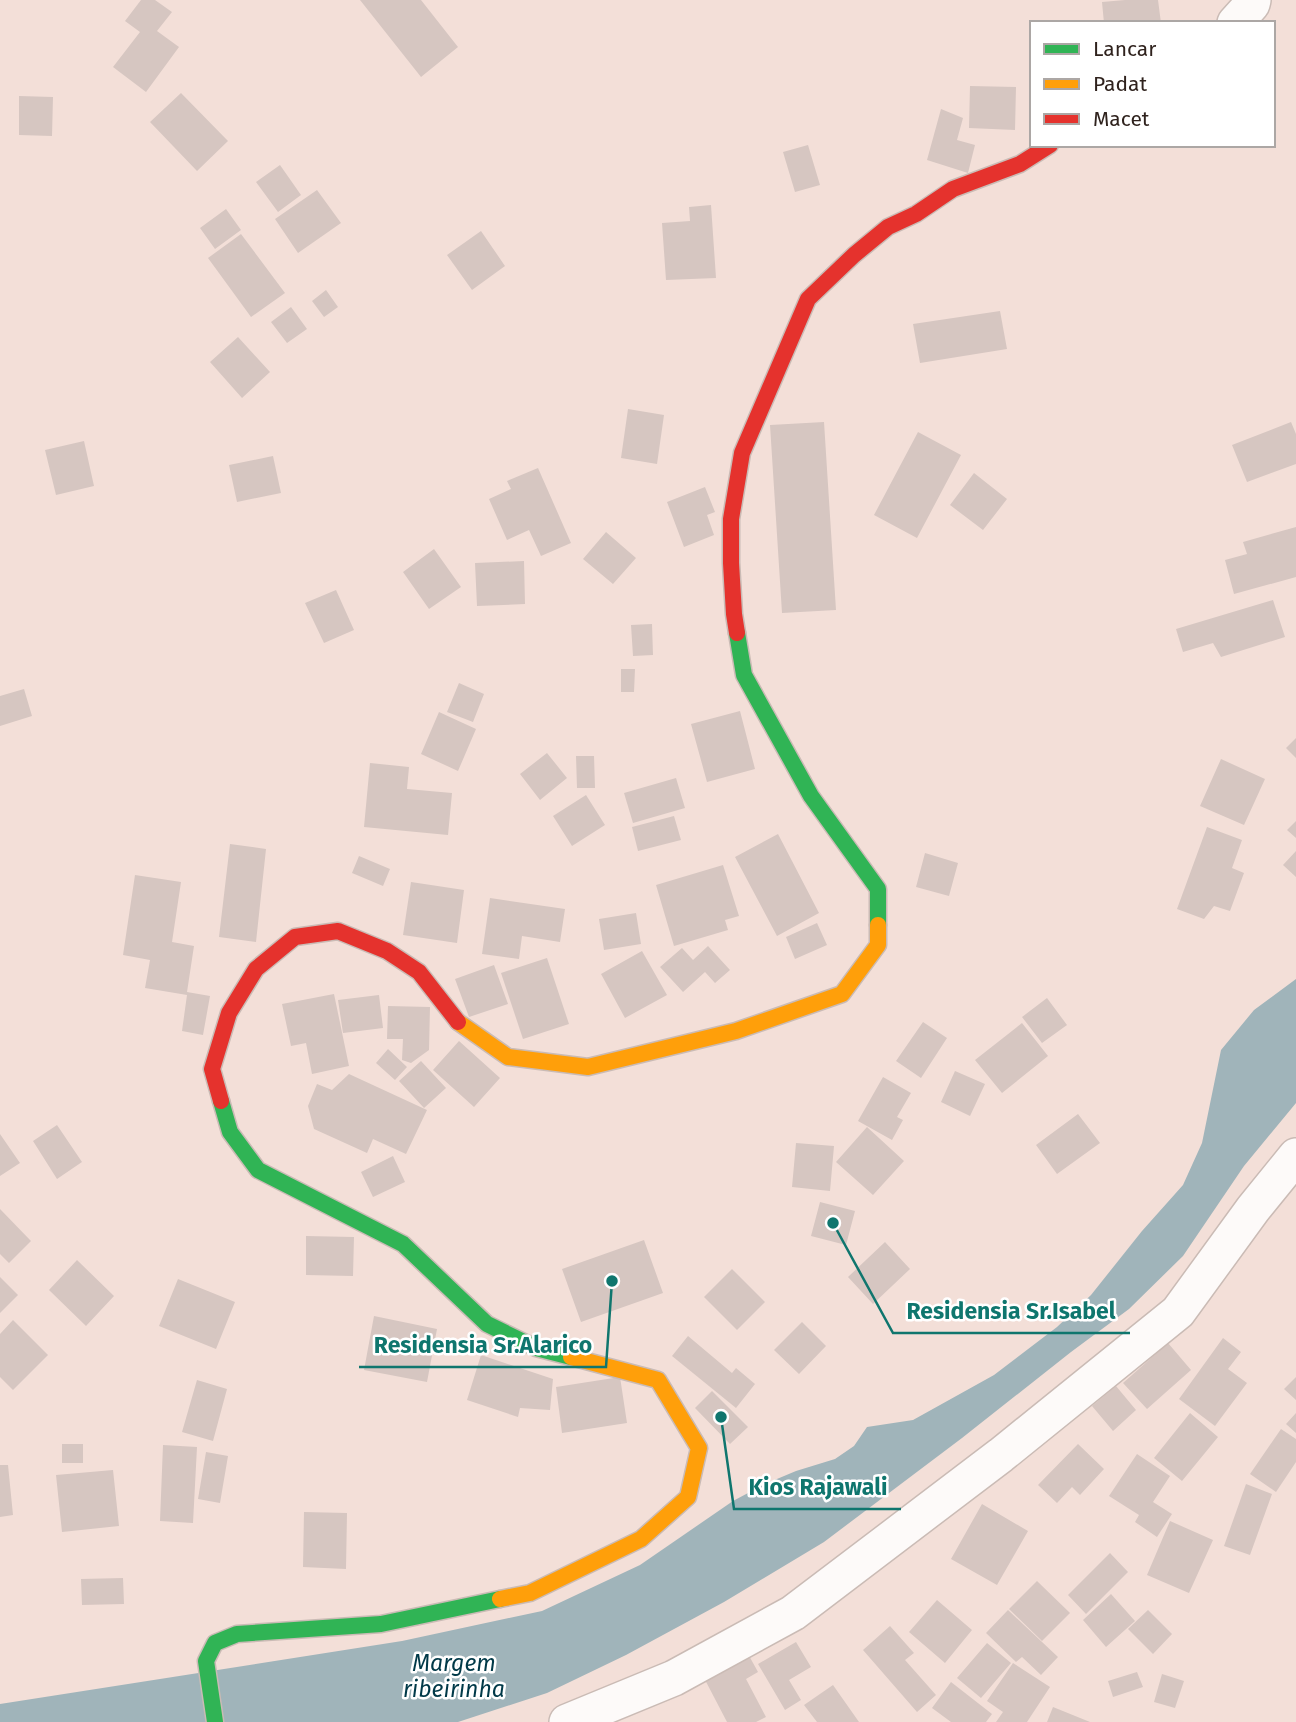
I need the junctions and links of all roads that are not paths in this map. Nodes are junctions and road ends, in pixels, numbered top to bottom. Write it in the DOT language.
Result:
graph roads {
  1 [pos="1253,0"];
  2 [pos="1237,21"];
  3 [pos="1047,147"];
  4 [pos="1296,1156"];
  5 [pos="215,1722"];
  6 [pos="567,1722"];
  1 -- 2 [label="street"];
  3 -- 5 [label="street"];
  4 -- 6 [label="street"];
}
